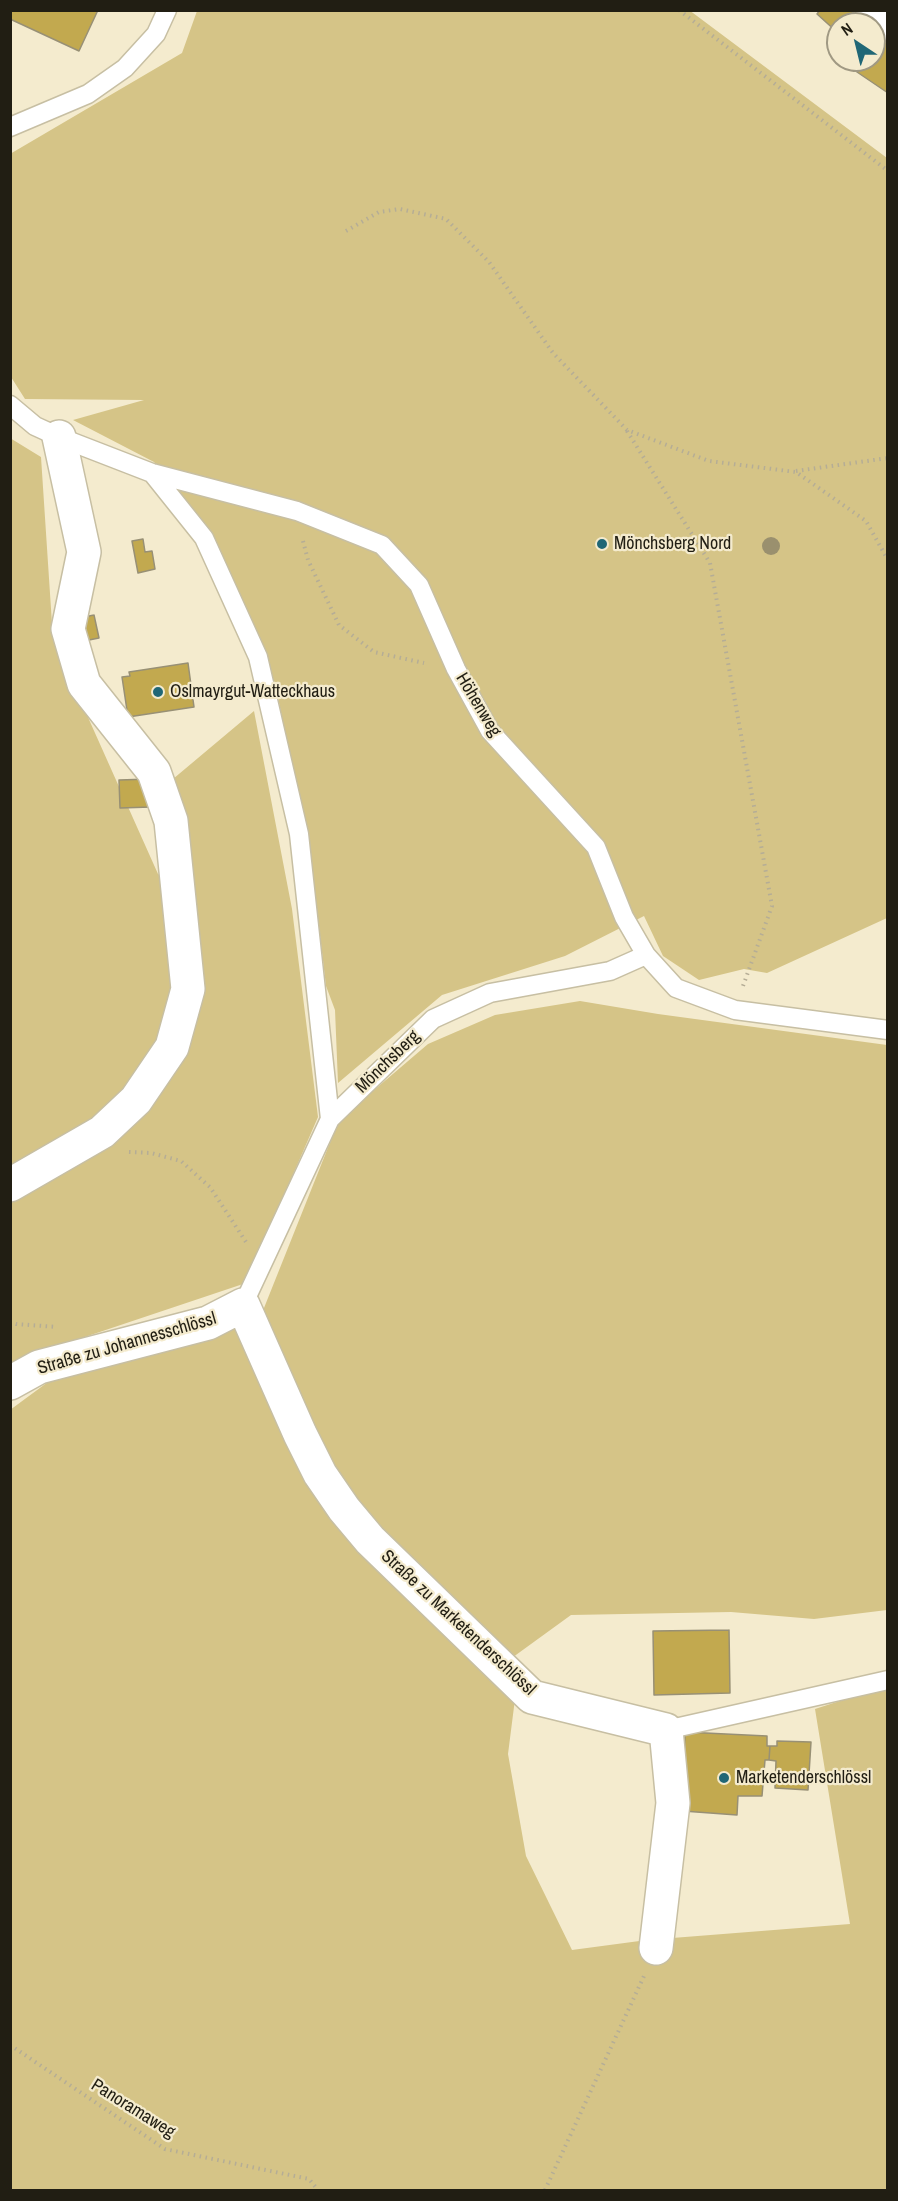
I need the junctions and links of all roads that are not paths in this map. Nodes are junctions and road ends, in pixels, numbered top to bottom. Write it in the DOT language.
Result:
graph roads {
  1 [pos="167,10"];
  2 [pos="868,10"];
  3 [pos="888,27"];
  4 [pos="10,128"];
  5 [pos="10,405"];
  6 [pos="59,437"];
  7 [pos="152,473"];
  8 [pos="646,955"];
  9 [pos="888,1030"];
  10 [pos="330,1119"];
  11 [pos="10,1185"];
  12 [pos="243,1305"];
  13 [pos="10,1383"];
  14 [pos="888,1680"];
  15 [pos="666,1730"];
  16 [pos="656,1948"];
  1 -- 4 [label="lane"];
  2 -- 3 [label="street"];
  5 -- 6 [label="lane, Höhenweg"];
  6 -- 7 [label="lane, Höhenweg"];
  6 -- 11 [label="street"];
  7 -- 8 [label="lane, Höhenweg"];
  7 -- 10 [label="lane"];
  8 -- 9 [label="lane, Höhenweg"];
  8 -- 10 [label="lane, Mönchsberg"];
  10 -- 12 [label="lane, Mönchsberg"];
  12 -- 13 [label="street, Straße zu Johannesschlössl"];
  12 -- 15 [label="street, Straße zu Marketenderschlössl"];
  14 -- 15 [label="lane"];
  15 -- 16 [label="street"];
}
